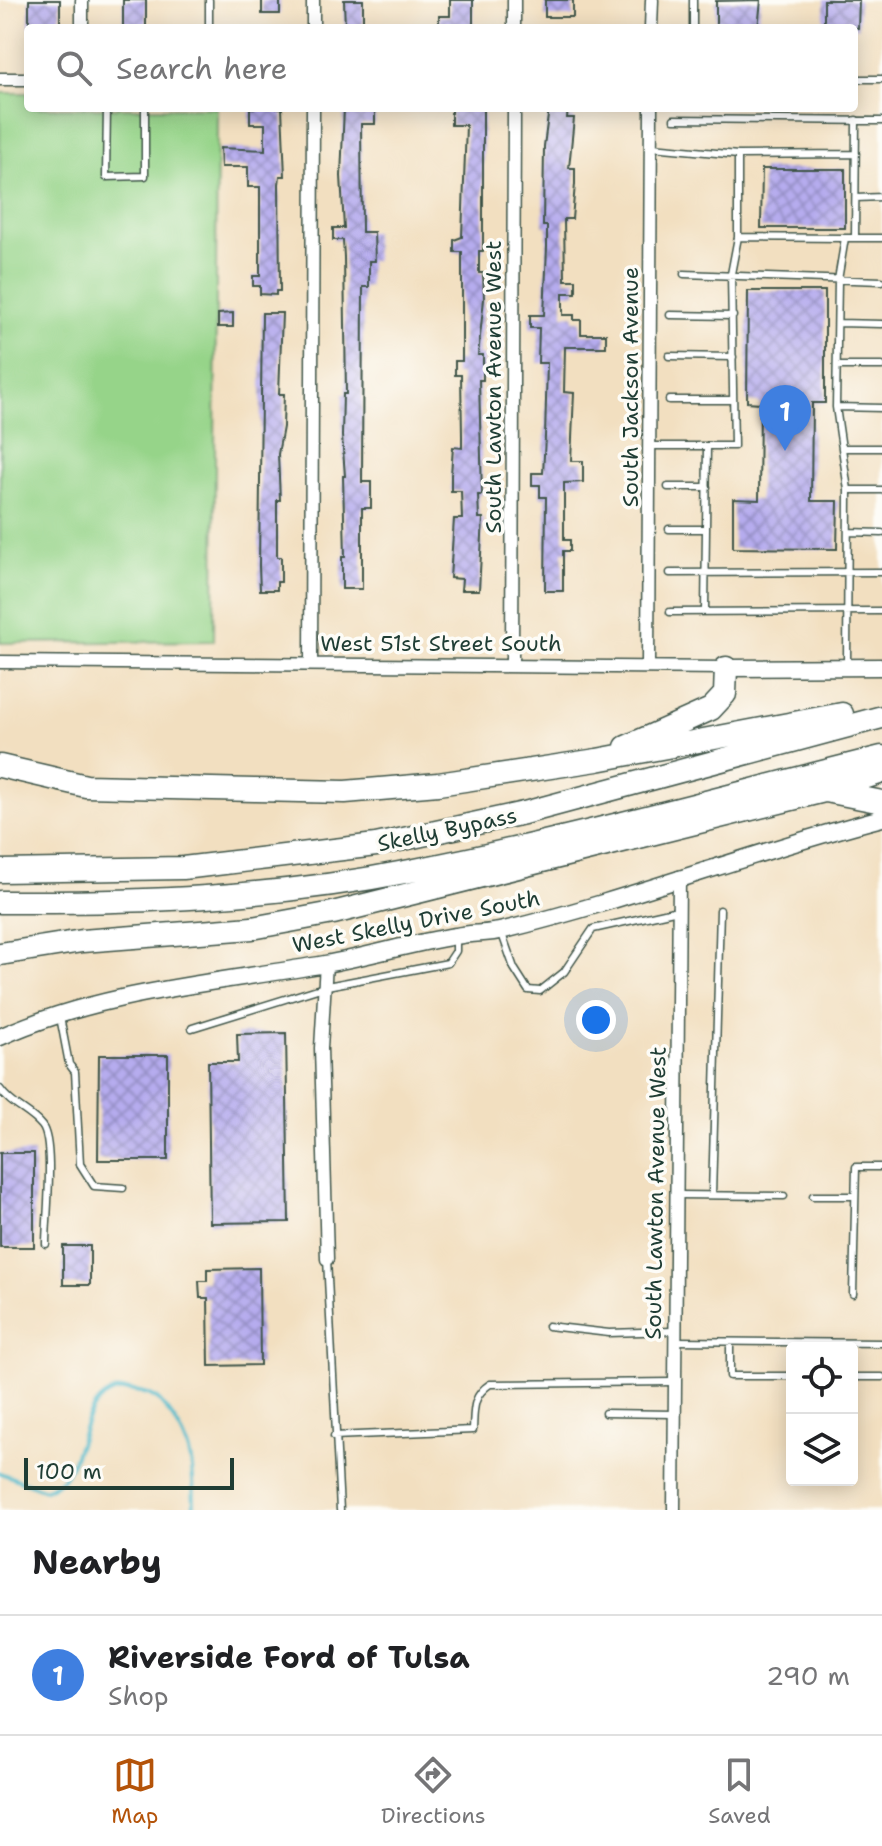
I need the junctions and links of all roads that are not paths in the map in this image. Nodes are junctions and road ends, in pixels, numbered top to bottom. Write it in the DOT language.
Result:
graph roads {
  1 [pos="82,0"];
  2 [pos="209,0"];
  3 [pos="313,0"];
  4 [pos="514,0"];
  5 [pos="652,0"];
  6 [pos="693,0"];
  7 [pos="82,24"];
  8 [pos="209,24"];
  9 [pos="313,24"];
  10 [pos="514,24"];
  11 [pos="651,24"];
  12 [pos="693,24"];
  13 [pos="0,79"];
  14 [pos="24,79"];
  15 [pos="858,79"];
  16 [pos="882,79"];
  17 [pos="107,112"];
  18 [pos="145,112"];
  19 [pos="313,112"];
  20 [pos="514,112"];
  21 [pos="651,112"];
  22 [pos="674,119"];
  23 [pos="856,120"];
  24 [pos="882,121"];
  25 [pos="652,147"];
  26 [pos="856,154"];
  27 [pos="738,155"];
  28 [pos="882,197"];
  29 [pos="856,198"];
  30 [pos="738,237"];
  31 [pos="845,238"];
  32 [pos="855,238"];
  33 [pos="882,238"];
  34 [pos="684,274"];
  35 [pos="731,274"];
  36 [pos="838,280"];
  37 [pos="882,281"];
  38 [pos="670,315"];
  39 [pos="733,316"];
  40 [pos="838,323"];
  41 [pos="882,324"];
  42 [pos="669,356"];
  43 [pos="733,357"];
  44 [pos="837,366"];
  45 [pos="882,366"];
  46 [pos="669,400"];
  47 [pos="733,400"];
  48 [pos="836,407"];
  49 [pos="882,408"];
  50 [pos="650,446"];
  51 [pos="707,446"];
  52 [pos="844,448"];
  53 [pos="882,448"];
  54 [pos="668,487"];
  55 [pos="707,487"];
  56 [pos="848,490"];
  57 [pos="882,490"];
  58 [pos="669,529"];
  59 [pos="706,529"];
  60 [pos="849,532"];
  61 [pos="882,533"];
  62 [pos="848,572"];
  63 [pos="882,572"];
  64 [pos="670,573"];
  65 [pos="706,573"];
  66 [pos="882,611"];
  67 [pos="670,612"];
  68 [pos="705,612"];
  69 [pos="848,612"];
  70 [pos="0,662"];
  71 [pos="311,664"];
  72 [pos="512,666"];
  73 [pos="648,666"];
  74 [pos="882,667"];
  75 [pos="726,668"];
  76 [pos="847,669"];
  77 [pos="882,707"];
  78 [pos="882,717"];
  79 [pos="882,757"];
  80 [pos="597,760"];
  81 [pos="0,766"];
  82 [pos="882,772"];
  83 [pos="824,791"];
  84 [pos="882,802"];
  85 [pos="882,818"];
  86 [pos="0,871"];
  87 [pos="679,877"];
  88 [pos="0,902"];
  89 [pos="678,910"];
  90 [pos="720,910"];
  91 [pos="501,931"];
  92 [pos="456,936"];
  93 [pos="0,954"];
  94 [pos="326,963"];
  95 [pos="327,986"];
  96 [pos="59,1014"];
  97 [pos="192,1028"];
  98 [pos="0,1037"];
  99 [pos="0,1089"];
  100 [pos="882,1167"];
  101 [pos="123,1188"];
  102 [pos="674,1195"];
  103 [pos="712,1195"];
  104 [pos="784,1196"];
  105 [pos="813,1196"];
  106 [pos="855,1196"];
  107 [pos="46,1244"];
  108 [pos="327,1259"];
  109 [pos="853,1294"];
  110 [pos="548,1326"];
  111 [pos="673,1336"];
  112 [pos="730,1342"];
  113 [pos="882,1343"];
  114 [pos="786,1376"];
  115 [pos="858,1377"];
  116 [pos="882,1377"];
  117 [pos="673,1382"];
  118 [pos="605,1413"];
  119 [pos="673,1414"];
  120 [pos="334,1436"];
  121 [pos="340,1510"];
  122 [pos="674,1510"];
  1 -- 7 [label="street"];
  2 -- 8 [label="lane"];
  3 -- 9 [label="street"];
  4 -- 10 [label="street"];
  5 -- 11 [label="street"];
  6 -- 12 [label="lane"];
  13 -- 14 [label="street"];
  15 -- 16 [label="lane"];
  17 -- 18 [label="lane"];
  19 -- 71 [label="street"];
  20 -- 72 [label="street, South Lawton Avenue West"];
  21 -- 25 [label="street, South Jackson Avenue"];
  22 -- 23 [label="lane"];
  23 -- 24 [label="lane"];
  23 -- 26 [label="lane"];
  25 -- 27 [label="lane"];
  25 -- 50 [label="street, South Jackson Avenue"];
  26 -- 27 [label="lane"];
  26 -- 29 [label="lane"];
  27 -- 30 [label="lane"];
  28 -- 29 [label="lane"];
  29 -- 32 [label="lane"];
  30 -- 31 [label="lane"];
  30 -- 35 [label="lane"];
  31 -- 32 [label="lane"];
  31 -- 36 [label="lane"];
  32 -- 33 [label="lane"];
  34 -- 35 [label="lane"];
  35 -- 36 [label="lane"];
  35 -- 39 [label="lane"];
  36 -- 37 [label="lane"];
  36 -- 40 [label="lane"];
  38 -- 39 [label="lane"];
  39 -- 43 [label="lane"];
  40 -- 41 [label="lane"];
  40 -- 44 [label="lane"];
  42 -- 43 [label="lane"];
  43 -- 47 [label="lane"];
  44 -- 45 [label="lane"];
  44 -- 48 [label="lane"];
  46 -- 47 [label="lane"];
  47 -- 51 [label="lane"];
  48 -- 49 [label="lane"];
  48 -- 52 [label="lane"];
  50 -- 51 [label="lane"];
  50 -- 73 [label="street, South Jackson Avenue"];
  51 -- 55 [label="lane"];
  52 -- 53 [label="lane"];
  52 -- 56 [label="lane"];
  54 -- 55 [label="lane"];
  55 -- 59 [label="lane"];
  56 -- 57 [label="lane"];
  56 -- 60 [label="lane"];
  58 -- 59 [label="lane"];
  59 -- 65 [label="lane"];
  60 -- 61 [label="lane"];
  60 -- 62 [label="lane"];
  62 -- 63 [label="lane"];
  62 -- 65 [label="lane"];
  62 -- 69 [label="lane"];
  64 -- 65 [label="lane"];
  65 -- 68 [label="lane"];
  66 -- 69 [label="lane"];
  67 -- 68 [label="lane"];
  68 -- 69 [label="lane"];
  69 -- 76 [label="lane"];
  70 -- 71 [label="street, West 51st Street South"];
  71 -- 72 [label="street, West 51st Street South"];
  72 -- 73 [label="street, West 51st Street South"];
  73 -- 75 [label="street, West 51st Street South"];
  74 -- 76 [label="street, West 51st Street South"];
  75 -- 76 [label="street, West 51st Street South"];
  75 -- 80 [label="highway"];
  77 -- 80 [label="highway"];
  78 -- 86 [label="highway, Skelly Bypass"];
  79 -- 88 [label="highway, Skelly Bypass"];
  80 -- 81 [label="highway"];
  82 -- 83 [label="highway"];
  83 -- 84 [label="highway"];
  83 -- 93 [label="highway"];
  85 -- 87 [label="street, West Skelly Drive South"];
  87 -- 89 [label="street, South Lawton Avenue West"];
  87 -- 91 [label="street, West Skelly Drive South"];
  89 -- 91 [label="lane"];
  89 -- 102 [label="street, South Lawton Avenue West"];
  90 -- 103 [label="lane"];
  91 -- 92 [label="street, West Skelly Drive South"];
  92 -- 94 [label="street, West Skelly Drive South"];
  92 -- 95 [label="lane"];
  94 -- 95 [label="street"];
  94 -- 96 [label="street, West Skelly Drive South"];
  95 -- 97 [label="lane"];
  95 -- 108 [label="street"];
  96 -- 98 [label="street, West Skelly Drive South"];
  96 -- 101 [label="lane"];
  99 -- 107 [label="lane"];
  100 -- 106 [label="lane"];
  102 -- 103 [label="lane"];
  102 -- 111 [label="street, South Lawton Avenue West"];
  103 -- 104 [label="lane"];
  105 -- 106 [label="lane"];
  106 -- 109 [label="lane"];
  108 -- 120 [label="lane"];
  110 -- 111 [label="lane"];
  111 -- 112 [label="lane"];
  111 -- 117 [label="street, South Lawton Avenue West"];
  112 -- 113 [label="lane"];
  112 -- 114 [label="lane"];
  115 -- 116 [label="lane"];
  117 -- 119 [label="street, South Lawton Avenue West"];
  117 -- 120 [label="lane"];
  118 -- 119 [label="lane"];
  119 -- 122 [label="street, South Lawton Avenue West"];
  120 -- 121 [label="lane"];
}
